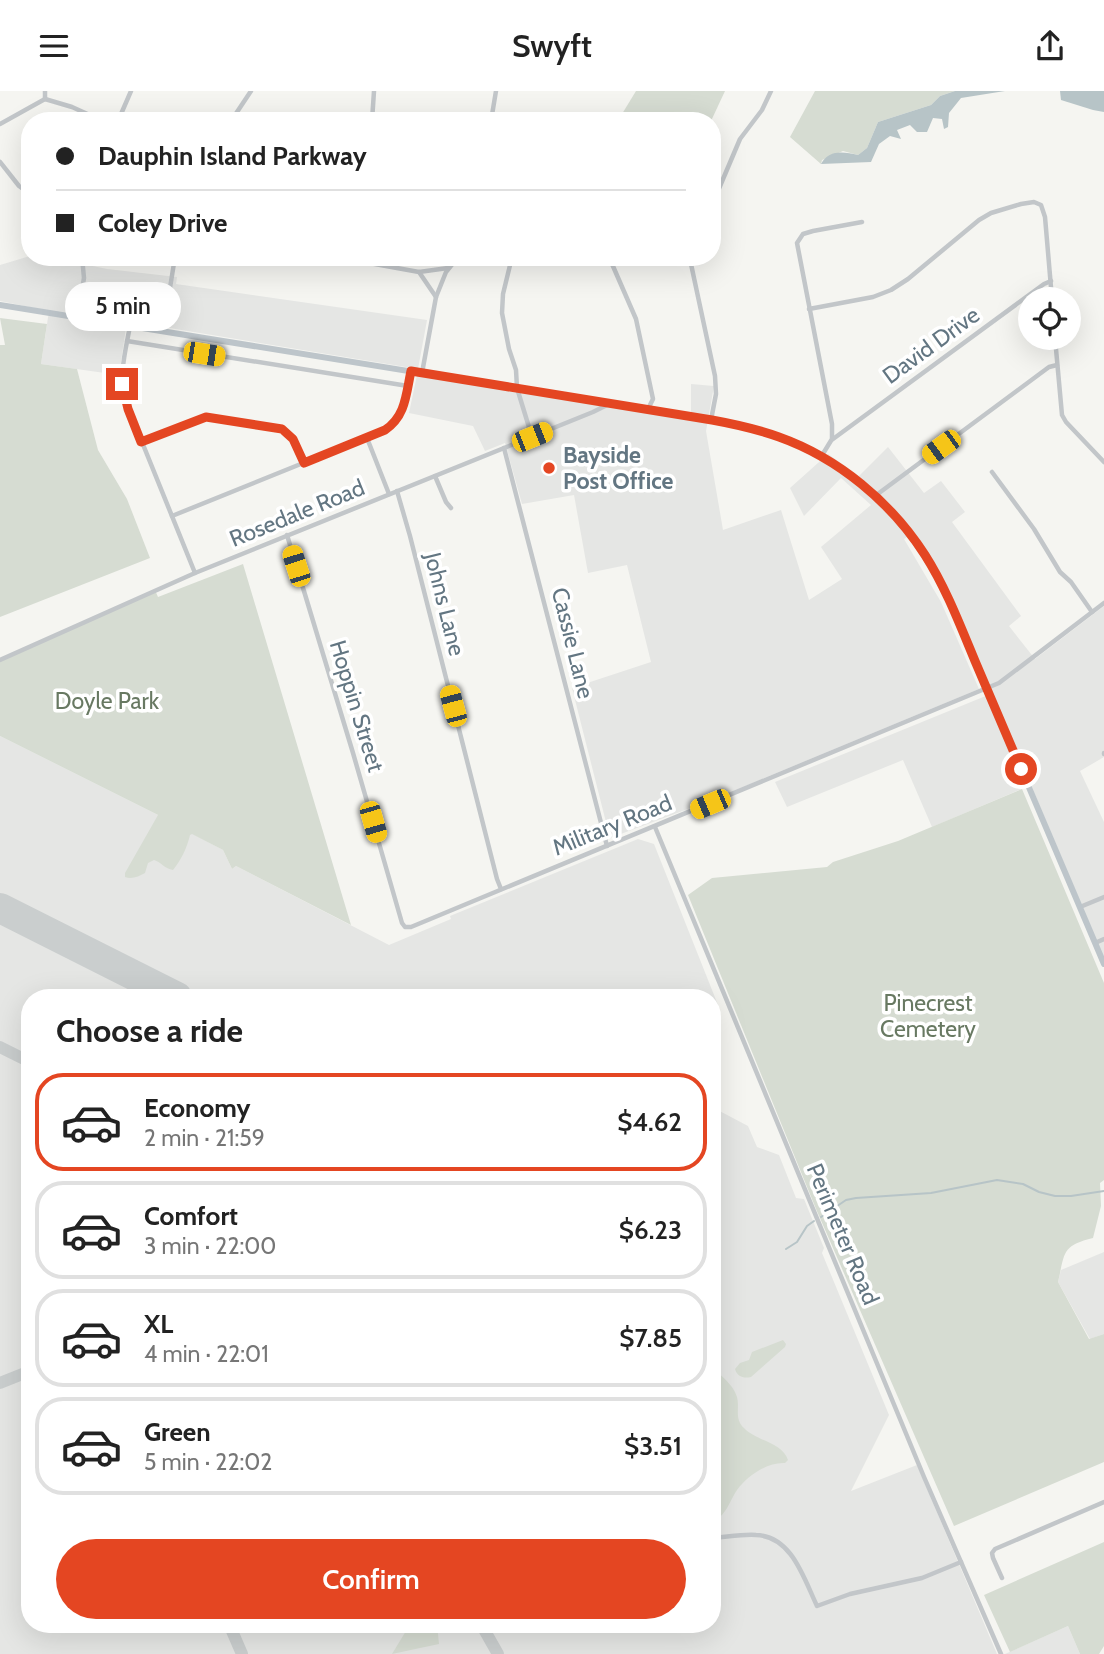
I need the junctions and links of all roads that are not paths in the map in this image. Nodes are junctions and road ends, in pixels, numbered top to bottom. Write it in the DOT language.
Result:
graph roads {
  1 [pos="45,91"];
  2 [pos="131,91"];
  3 [pos="251,91"];
  4 [pos="374,91"];
  5 [pos="496,91"];
  6 [pos="771,91"];
  7 [pos="45,99"];
  8 [pos="21,112"];
  9 [pos="22,112"];
  10 [pos="83,112"];
  11 [pos="122,112"];
  12 [pos="237,112"];
  13 [pos="373,112"];
  14 [pos="492,112"];
  15 [pos="0,124"];
  16 [pos="0,162"];
  17 [pos="721,184"];
  18 [pos="21,187"];
  19 [pos="862,222"];
  20 [pos="82,266"];
  21 [pos="174,266"];
  22 [pos="392,266"];
  23 [pos="510,266"];
  24 [pos="613,266"];
  25 [pos="691,266"];
  26 [pos="449,267"];
  27 [pos="419,272"];
  28 [pos="1051,281"];
  29 [pos="1051,287"];
  30 [pos="436,297"];
  31 [pos="0,305"];
  32 [pos="809,309"];
  33 [pos="77,317"];
  34 [pos="130,325"];
  35 [pos="163,331"];
  36 [pos="127,341"];
  37 [pos="1056,350"];
  38 [pos="1057,365"];
  39 [pos="411,371"];
  40 [pos="422,373"];
  41 [pos="408,386"];
  42 [pos="517,388"];
  43 [pos="582,399"];
  44 [pos="610,403"];
  45 [pos="648,409"];
  46 [pos="584,415"];
  47 [pos="712,420"];
  48 [pos="532,437"];
  49 [pos="367,438"];
  50 [pos="832,439"];
  51 [pos="141,442"];
  52 [pos="504,448"];
  53 [pos="821,457"];
  54 [pos="304,463"];
  55 [pos="1104,463"];
  56 [pos="992,472"];
  57 [pos="435,476"];
  58 [pos="397,491"];
  59 [pos="389,494"];
  60 [pos="875,496"];
  61 [pos="451,508"];
  62 [pos="172,516"];
  63 [pos="286,535"];
  64 [pos="195,573"];
  65 [pos="1104,603"];
  66 [pos="1092,612"];
  67 [pos="0,660"];
  68 [pos="987,688"];
  69 [pos="654,827"];
  70 [pos="607,846"];
  71 [pos="501,889"];
  72 [pos="1104,897"];
  73 [pos="1080,907"];
  74 [pos="405,927"];
  75 [pos="1104,939"];
  76 [pos="1095,943"];
  77 [pos="1104,964"];
  78 [pos="1104,1502"];
  79 [pos="721,1537"];
  80 [pos="961,1562"];
  81 [pos="1002,1578"];
  82 [pos="1001,1654"];
  1 -- 7 [label="street"];
  2 -- 11 [label="street"];
  3 -- 12 [label="street"];
  4 -- 13 [label="street"];
  5 -- 14 [label="street"];
  6 -- 17 [label="street"];
  7 -- 9 [label="street"];
  7 -- 10 [label="street"];
  8 -- 15 [label="street"];
  16 -- 18 [label="street"];
  19 -- 32 [label="street"];
  20 -- 33 [label="street"];
  21 -- 35 [label="street"];
  22 -- 27 [label="street"];
  23 -- 42 [label="street"];
  24 -- 45 [label="street"];
  25 -- 47 [label="street"];
  26 -- 27 [label="street"];
  26 -- 30 [label="street"];
  27 -- 30 [label="street"];
  28 -- 29 [label="street"];
  28 -- 32 [label="street"];
  28 -- 50 [label="street, David Drive"];
  30 -- 40 [label="street"];
  31 -- 33 [label="main road"];
  32 -- 50 [label="street"];
  33 -- 34 [label="main road"];
  34 -- 35 [label="main road"];
  34 -- 36 [label="street"];
  35 -- 39 [label="main road"];
  36 -- 41 [label="street"];
  36 -- 51 [label="street"];
  37 -- 38 [label="street"];
  38 -- 55 [label="street"];
  38 -- 60 [label="street"];
  39 -- 40 [label="main road"];
  39 -- 41 [label="street"];
  40 -- 42 [label="main road"];
  41 -- 49 [label="street"];
  42 -- 43 [label="main road"];
  42 -- 48 [label="street"];
  43 -- 44 [label="main road"];
  43 -- 46 [label="street"];
  44 -- 45 [label="main road"];
  44 -- 46 [label="street, Rosedale Road"];
  45 -- 47 [label="main road"];
  46 -- 48 [label="street, Rosedale Road"];
  47 -- 53 [label="main road"];
  48 -- 52 [label="street, Rosedale Road"];
  49 -- 54 [label="street"];
  49 -- 59 [label="street"];
  50 -- 53 [label="street"];
  51 -- 54 [label="street"];
  51 -- 62 [label="street"];
  52 -- 57 [label="street, Rosedale Road"];
  52 -- 70 [label="street, Cassie Lane"];
  53 -- 60 [label="main road"];
  54 -- 62 [label="street"];
  56 -- 66 [label="street"];
  57 -- 58 [label="street, Rosedale Road"];
  57 -- 61 [label="street"];
  58 -- 59 [label="street, Rosedale Road"];
  58 -- 71 [label="street, Johns Lane"];
  59 -- 63 [label="street, Rosedale Road"];
  60 -- 68 [label="main road"];
  62 -- 64 [label="street"];
  63 -- 64 [label="street, Rosedale Road"];
  63 -- 74 [label="street, Hoppin Street"];
  64 -- 67 [label="street, Rosedale Road"];
  65 -- 66 [label="street, Military Road"];
  66 -- 68 [label="street, Military Road"];
  68 -- 69 [label="street, Military Road"];
  68 -- 73 [label="main road"];
  69 -- 70 [label="street, Military Road"];
  69 -- 80 [label="street, Perimeter Road"];
  70 -- 71 [label="street, Military Road"];
  71 -- 74 [label="street, Military Road"];
  72 -- 73 [label="street"];
  73 -- 76 [label="main road"];
  75 -- 76 [label="street"];
  76 -- 77 [label="main road"];
  78 -- 81 [label="street"];
  79 -- 80 [label="street"];
  80 -- 82 [label="street, Perimeter Road"];
}
